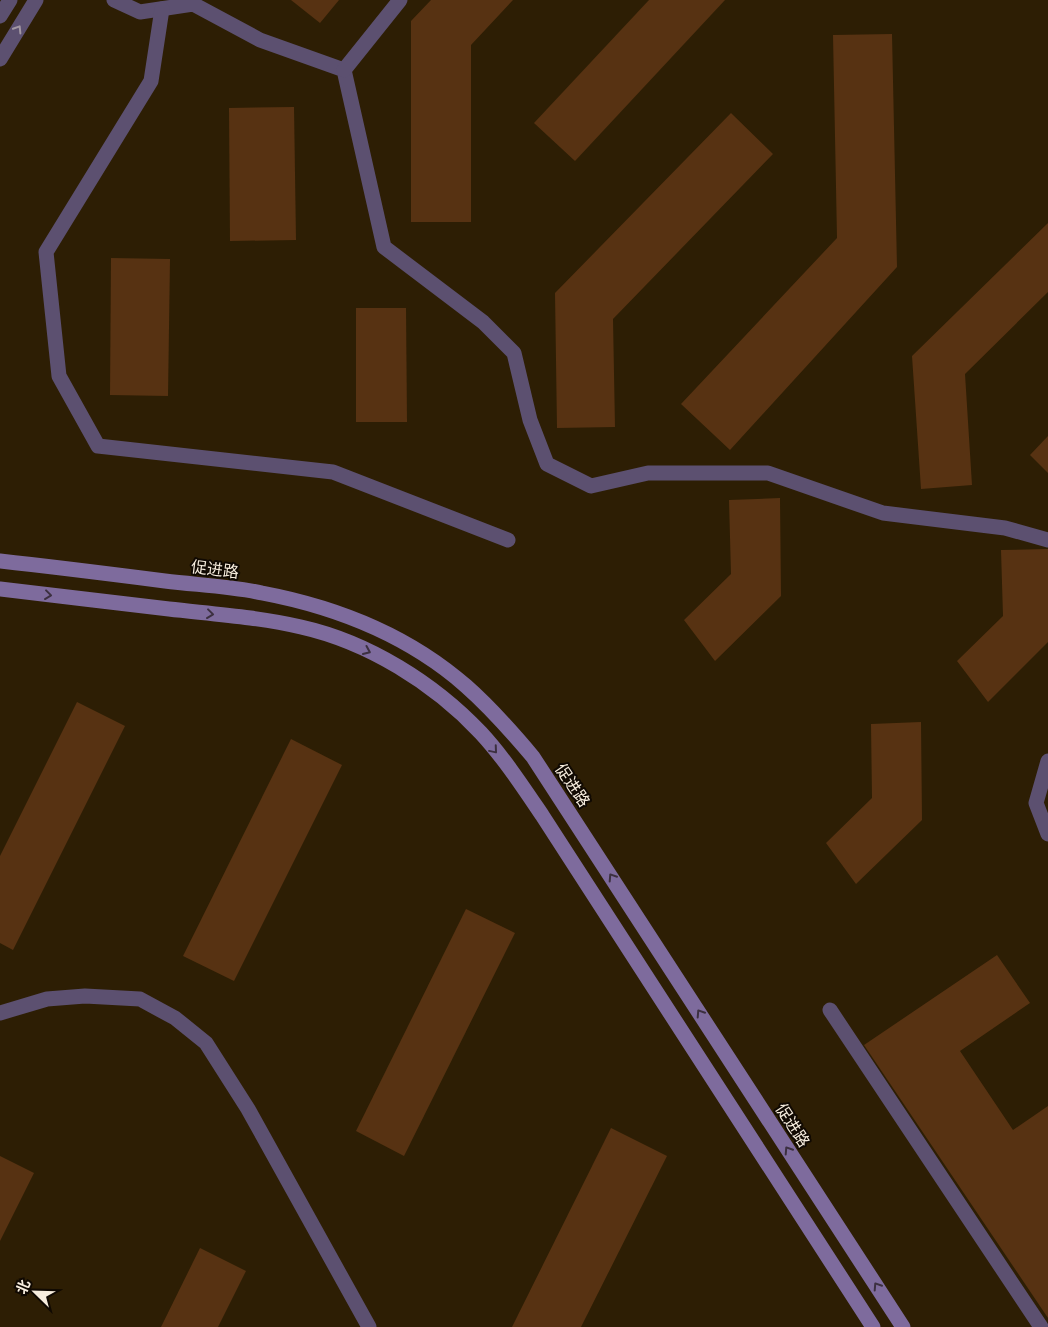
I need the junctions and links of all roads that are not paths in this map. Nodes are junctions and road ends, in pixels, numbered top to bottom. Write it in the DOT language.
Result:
graph roads {
  1 [pos="10,0"];
  2 [pos="36,0"];
  3 [pos="114,0"];
  4 [pos="400,0"];
  5 [pos="162,9"];
  6 [pos="0,16"];
  7 [pos="0,59"];
  8 [pos="344,70"];
  9 [pos="508,540"];
  10 [pos="1048,540"];
  11 [pos="0,560"];
  12 [pos="0,589"];
  13 [pos="1048,761"];
  14 [pos="1048,834"];
  15 [pos="830,1010"];
  16 [pos="0,1014"];
  17 [pos="369,1327"];
  18 [pos="873,1327"];
  19 [pos="903,1327"];
  20 [pos="1041,1327"];
  1 -- 6 [label="street"];
  7 -- 2 [label="street, one-way"];
  3 -- 5 [label="street"];
  4 -- 8 [label="street"];
  5 -- 8 [label="street"];
  5 -- 9 [label="street"];
  8 -- 10 [label="street"];
  19 -- 11 [label="main road, 促进路, one-way"];
  12 -- 18 [label="main road, one-way"];
  13 -- 14 [label="street"];
  15 -- 20 [label="street"];
  16 -- 17 [label="street"];
}
